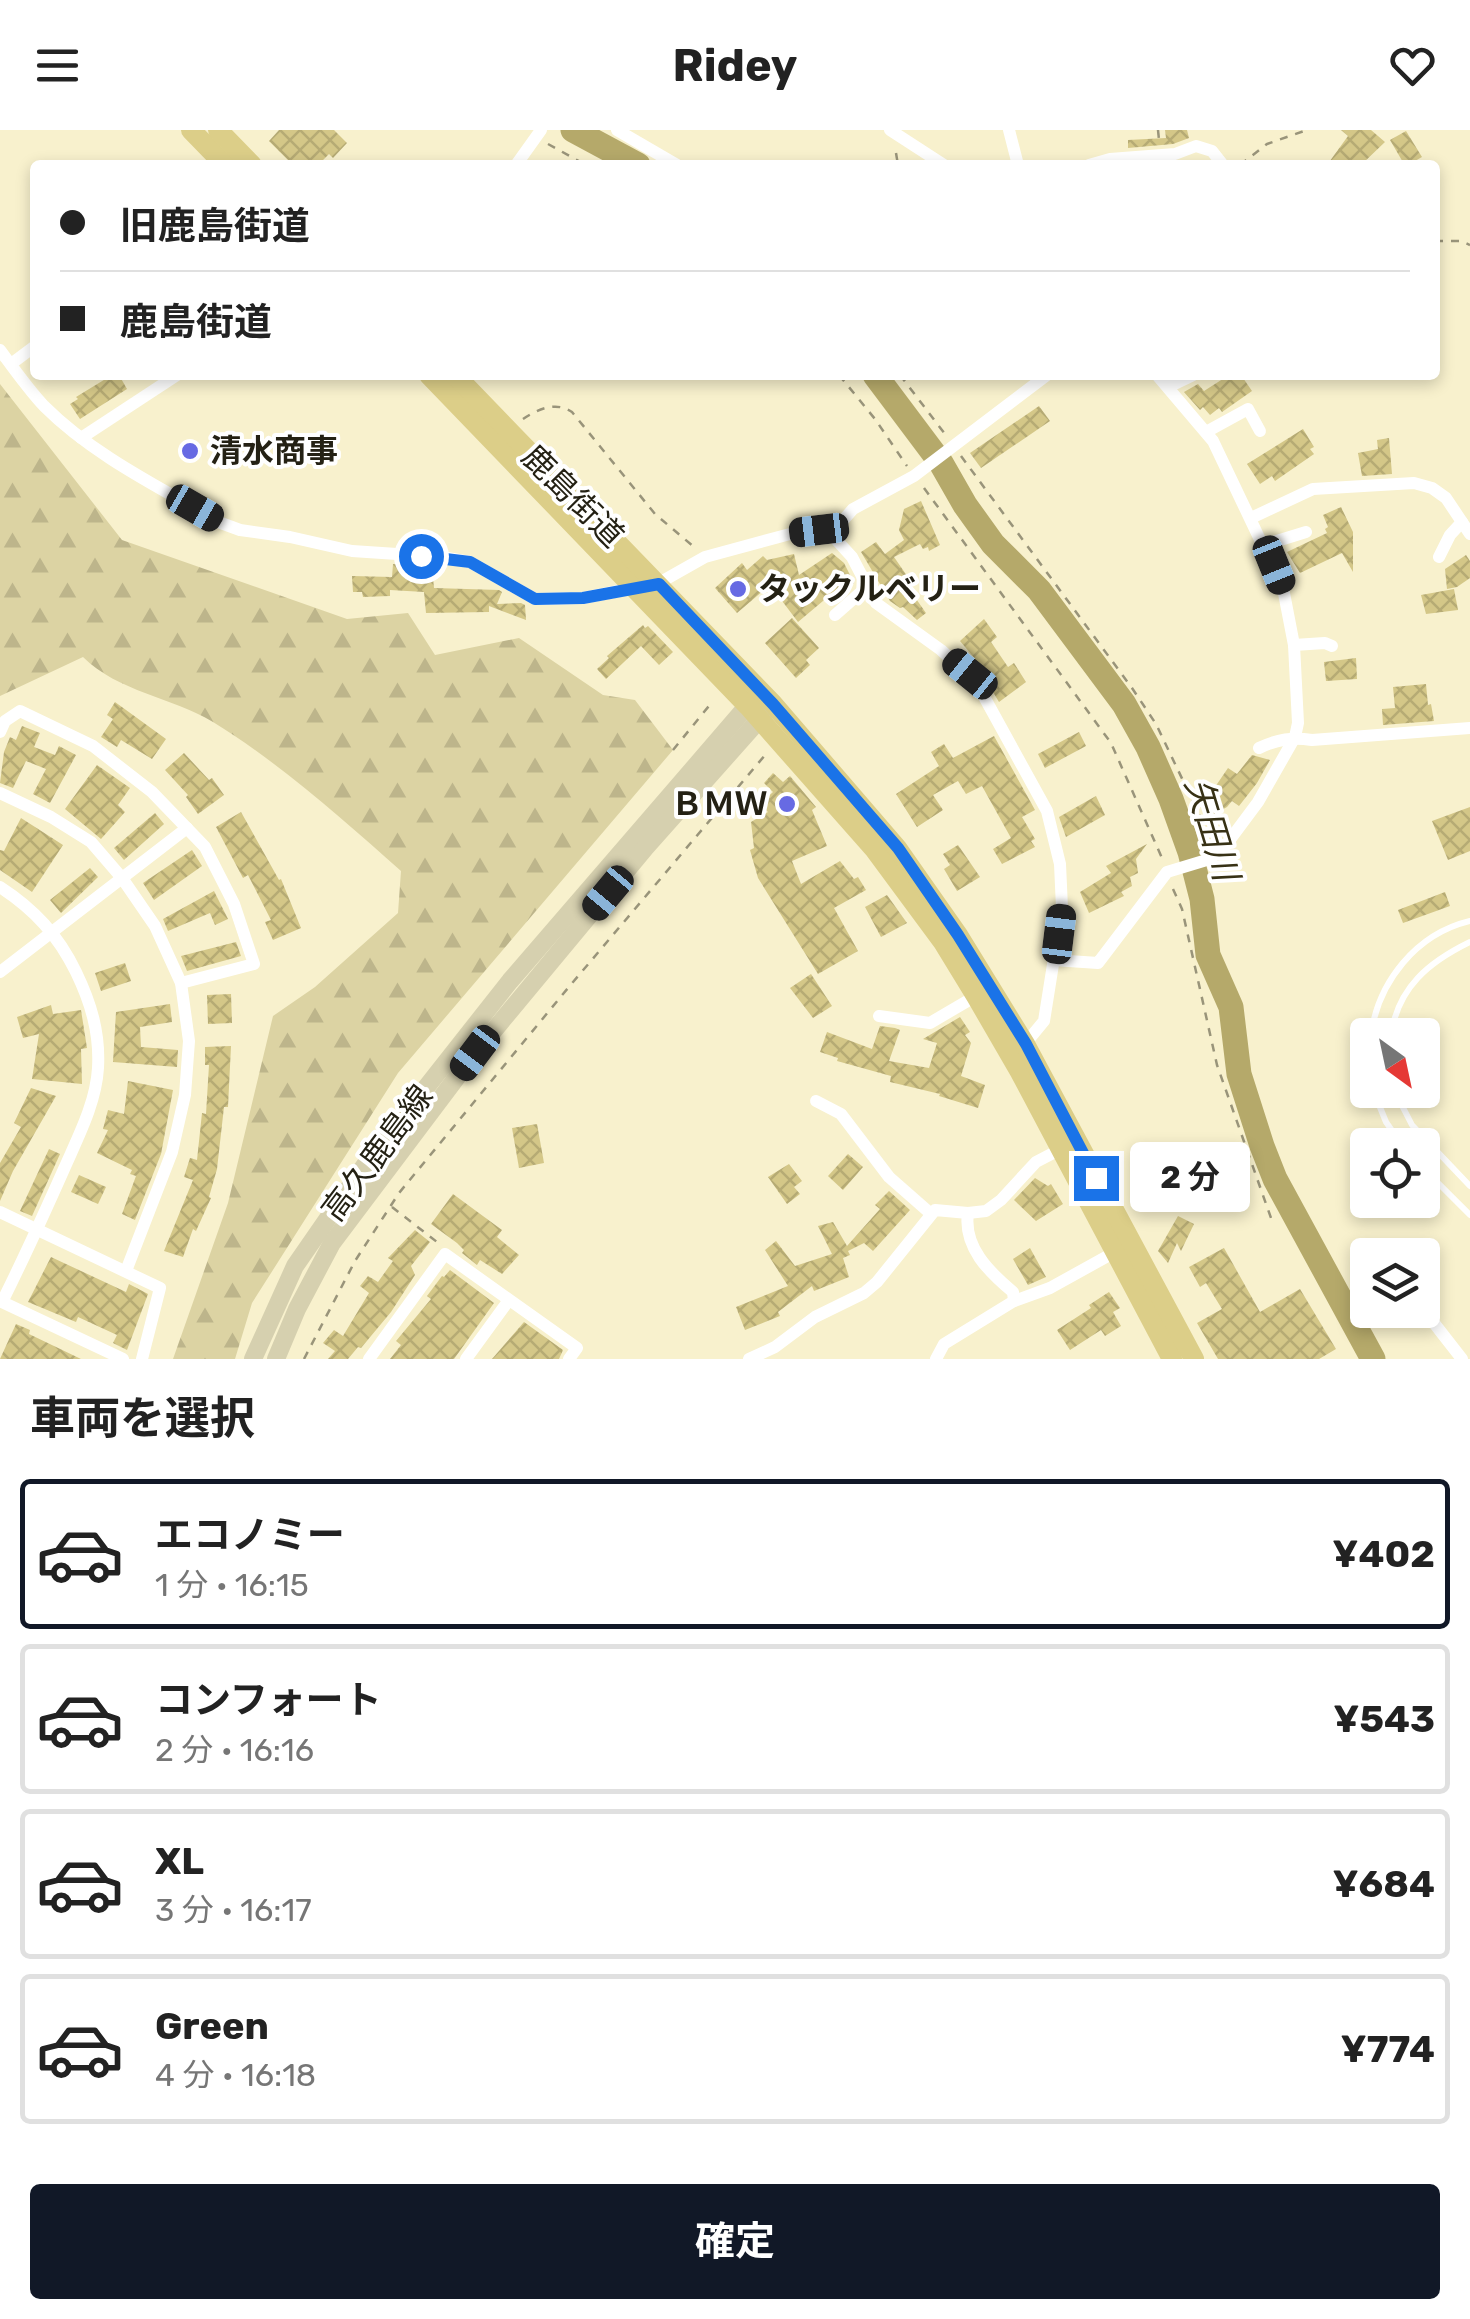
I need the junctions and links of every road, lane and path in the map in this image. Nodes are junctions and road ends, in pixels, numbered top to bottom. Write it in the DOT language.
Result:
graph roads {
  1 [pos="191,130"];
  2 [pos="218,130"];
  3 [pos="617,130"];
  4 [pos="890,130"];
  5 [pos="1010,130"];
  6 [pos="1307,130"];
  7 [pos="538,134"];
  8 [pos="220,160"];
  9 [pos="247,160"];
  10 [pos="520,160"];
  11 [pos="578,160"];
  12 [pos="668,160"];
  13 [pos="936,160"];
  14 [pos="1017,160"];
  15 [pos="1104,160"];
  16 [pos="1219,160"];
  17 [pos="1246,160"];
  18 [pos="1440,240"];
  19 [pos="1470,245"];
  20 [pos="0,350"];
  21 [pos="30,350"];
  22 [pos="11,364"];
  23 [pos="169,380"];
  24 [pos="434,380"];
  25 [pos="460,380"];
  26 [pos="843,380"];
  27 [pos="904,380"];
  28 [pos="1040,380"];
  29 [pos="1162,380"];
  30 [pos="1183,380"];
  31 [pos="1168,387"];
  32 [pos="1260,431"];
  33 [pos="510,432"];
  34 [pos="1206,432"];
  35 [pos="82,438"];
  36 [pos="954,446"];
  37 [pos="914,476"];
  38 [pos="1251,518"];
  39 [pos="1466,528"];
  40 [pos="1306,532"];
  41 [pos="831,534"];
  42 [pos="1264,546"];
  43 [pos="714,555"];
  44 [pos="1438,557"];
  45 [pos="659,584"];
  46 [pos="635,588"];
  47 [pos="870,590"];
  48 [pos="835,616"];
  49 [pos="1294,645"];
  50 [pos="1332,646"];
  51 [pos="713,702"];
  52 [pos="760,705"];
  53 [pos="1470,728"];
  54 [pos="0,732"];
  55 [pos="1295,738"];
  56 [pos="1260,748"];
  57 [pos="673,750"];
  58 [pos="758,765"];
  59 [pos="0,794"];
  60 [pos="186,828"];
  61 [pos="1209,834"];
  62 [pos="1167,872"];
  63 [pos="122,878"];
  64 [pos="0,887"];
  65 [pos="1470,921"];
  66 [pos="52,932"];
  67 [pos="1470,942"];
  68 [pos="1054,960"];
  69 [pos="0,972"];
  70 [pos="182,984"];
  71 [pos="976,996"];
  72 [pos="879,1016"];
  73 [pos="1375,1018"];
  74 [pos="1395,1018"];
  75 [pos="1026,1044"];
  76 [pos="816,1100"];
  77 [pos="1403,1108"];
  78 [pos="1059,1150"];
  79 [pos="1440,1185"];
  80 [pos="1470,1186"];
  81 [pos="391,1206"];
  82 [pos="0,1212"];
  83 [pos="930,1213"];
  84 [pos="968,1213"];
  85 [pos="1470,1215"];
  86 [pos="1271,1218"];
  87 [pos="37,1231"];
  88 [pos="1114,1252"];
  89 [pos="445,1254"];
  90 [pos="126,1271"];
  91 [pos="509,1300"];
  92 [pos="1014,1301"];
  93 [pos="1438,1328"];
  94 [pos="123,1359"];
  95 [pos="142,1359"];
  96 [pos="253,1359"];
  97 [pos="276,1359"];
  98 [pos="304,1359"];
  99 [pos="370,1359"];
  100 [pos="466,1359"];
  101 [pos="568,1359"];
  102 [pos="749,1359"];
  103 [pos="936,1359"];
  104 [pos="1172,1359"];
  105 [pos="1194,1359"];
  106 [pos="1462,1359"];
  1 -- 8 [label="main road"];
  2 -- 9 [label="main road"];
  3 -- 12 [label="street"];
  4 -- 13 [label="street"];
  5 -- 14 [label="street"];
  6 -- 17 [label="path"];
  7 -- 10 [label="street"];
  7 -- 11 [label="path"];
  15 -- 16 [label="street"];
  18 -- 19 [label="path"];
  20 -- 22 [label="street"];
  21 -- 22 [label="street"];
  22 -- 35 [label="street"];
  23 -- 35 [label="street"];
  24 -- 46 [label="main road"];
  25 -- 33 [label="main road, 鹿島街道"];
  26 -- 37 [label="path"];
  27 -- 36 [label="path"];
  28 -- 36 [label="street"];
  29 -- 31 [label="street"];
  30 -- 31 [label="street"];
  31 -- 34 [label="street"];
  32 -- 34 [label="street"];
  33 -- 43 [label="path"];
  33 -- 45 [label="main road, 鹿島街道"];
  34 -- 38 [label="street"];
  35 -- 46 [label="street"];
  36 -- 37 [label="street"];
  36 -- 61 [label="path"];
  37 -- 41 [label="street"];
  37 -- 62 [label="path"];
  38 -- 39 [label="street"];
  38 -- 42 [label="street"];
  39 -- 44 [label="street"];
  40 -- 42 [label="street"];
  41 -- 43 [label="street"];
  41 -- 47 [label="street"];
  42 -- 49 [label="street"];
  43 -- 45 [label="street"];
  45 -- 46 [label="street"];
  45 -- 52 [label="main road, 鹿島街道"];
  46 -- 52 [label="main road"];
  47 -- 48 [label="street"];
  47 -- 68 [label="street"];
  49 -- 50 [label="street"];
  49 -- 55 [label="street"];
  51 -- 57 [label="path"];
  52 -- 71 [label="main road"];
  52 -- 75 [label="main road, 鹿島街道"];
  52 -- 96 [label="main road, 高久鹿島線"];
  52 -- 97 [label="main road, 高久鹿島線"];
  53 -- 55 [label="street"];
  54 -- 60 [label="street"];
  55 -- 56 [label="street"];
  55 -- 62 [label="street"];
  58 -- 81 [label="path"];
  59 -- 63 [label="street"];
  60 -- 63 [label="street"];
  60 -- 70 [label="street"];
  62 -- 68 [label="street"];
  62 -- 86 [label="path"];
  63 -- 66 [label="street"];
  63 -- 70 [label="street"];
  64 -- 66 [label="street"];
  65 -- 73 [label="lane"];
  66 -- 69 [label="street"];
  66 -- 87 [label="street"];
  67 -- 74 [label="lane"];
  68 -- 75 [label="street"];
  70 -- 90 [label="street"];
  71 -- 72 [label="street"];
  71 -- 78 [label="main road"];
  75 -- 105 [label="main road, 鹿島街道"];
  76 -- 83 [label="street"];
  77 -- 80 [label="lane"];
  78 -- 84 [label="street"];
  78 -- 88 [label="main road"];
  79 -- 85 [label="lane"];
  81 -- 89 [label="path"];
  81 -- 98 [label="path"];
  82 -- 87 [label="street"];
  83 -- 84 [label="street"];
  83 -- 102 [label="street"];
  84 -- 92 [label="street"];
  87 -- 90 [label="street"];
  87 -- 94 [label="street"];
  88 -- 92 [label="street"];
  88 -- 104 [label="main road"];
  89 -- 91 [label="street"];
  89 -- 99 [label="street"];
  90 -- 95 [label="street"];
  91 -- 100 [label="street"];
  91 -- 101 [label="street"];
  92 -- 103 [label="street"];
  93 -- 106 [label="street"];
}
